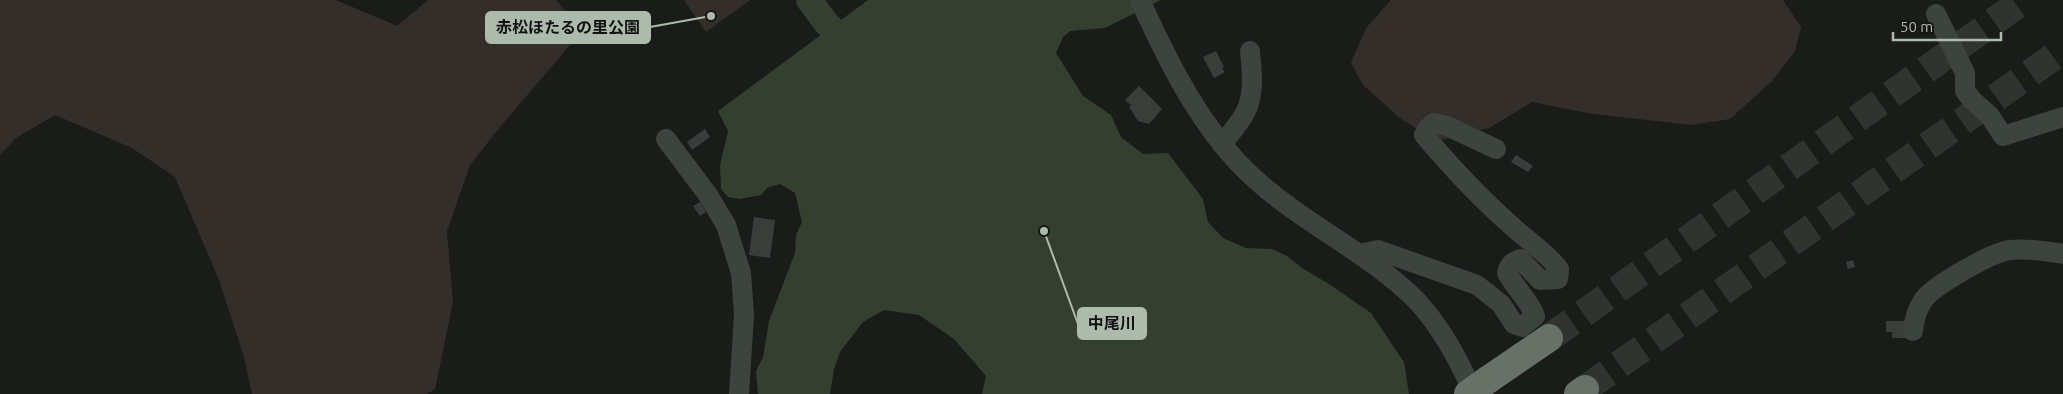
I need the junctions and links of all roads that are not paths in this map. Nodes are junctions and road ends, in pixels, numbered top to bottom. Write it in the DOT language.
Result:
graph roads {
  1 [pos="1140,0"];
  2 [pos="1936,14"];
  3 [pos="1250,51"];
  4 [pos="2063,117"];
  5 [pos="666,139"];
  6 [pos="1222,144"];
  7 [pos="1496,149"];
  8 [pos="1359,254"];
  9 [pos="2063,254"];
  10 [pos="1912,330"];
  11 [pos="1550,338"];
  12 [pos="1477,389"];
  13 [pos="739,394"];
  1 -- 6 [label="street"];
  2 -- 4 [label="street"];
  3 -- 6 [label="street"];
  5 -- 13 [label="street"];
  6 -- 8 [label="street"];
  7 -- 8 [label="street"];
  8 -- 12 [label="street"];
  9 -- 10 [label="street"];
  11 -- 12 [label="highway"];
}
